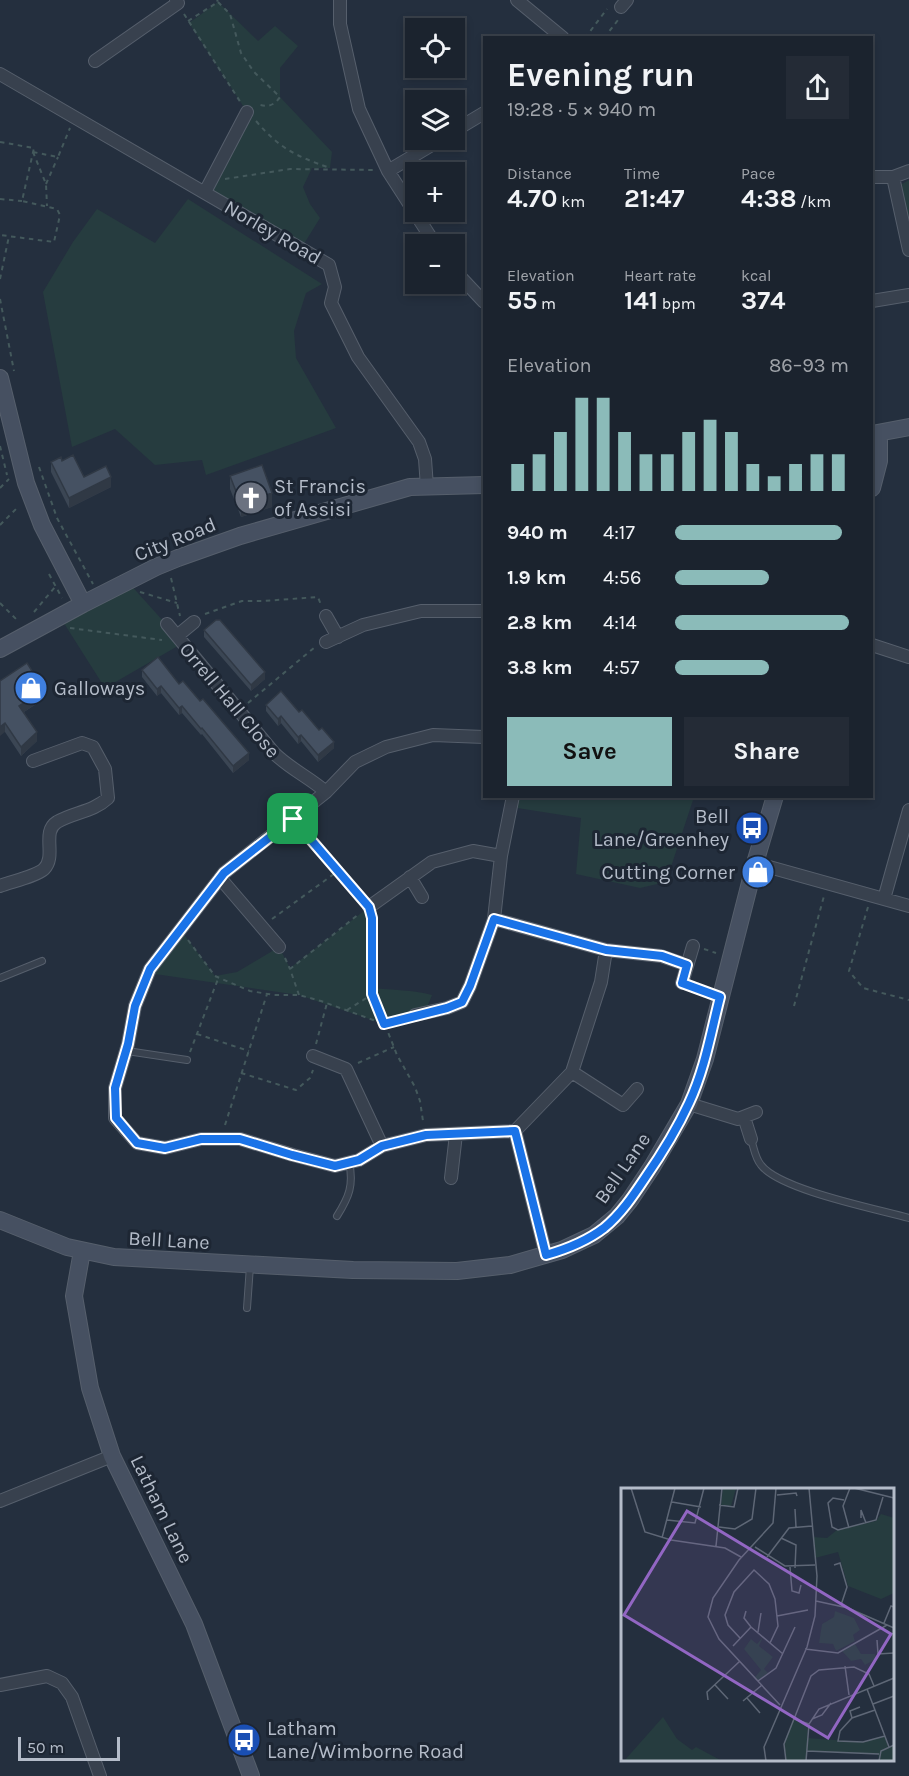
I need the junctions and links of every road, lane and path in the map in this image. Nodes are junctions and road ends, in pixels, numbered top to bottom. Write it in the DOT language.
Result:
graph roads {
  1 [pos="340,0"];
  2 [pos="517,0"];
  3 [pos="177,1"];
  4 [pos="218,1"];
  5 [pos="623,4"];
  6 [pos="188,21"];
  7 [pos="556,35"];
  8 [pos="587,36"];
  9 [pos="606,36"];
  10 [pos="95,61"];
  11 [pos="0,74"];
  12 [pos="239,99"];
  13 [pos="247,112"];
  14 [pos="483,114"];
  15 [pos="73,118"];
  16 [pos="465,124"];
  17 [pos="0,142"];
  18 [pos="423,150"];
  19 [pos="33,152"];
  20 [pos="58,157"];
  21 [pos="330,168"];
  22 [pos="388,171"];
  23 [pos="909,171"];
  24 [pos="873,177"];
  25 [pos="893,177"];
  26 [pos="46,184"];
  27 [pos="208,187"];
  28 [pos="0,199"];
  29 [pos="22,201"];
  30 [pos="48,207"];
  31 [pos="429,234"];
  32 [pos="0,235"];
  33 [pos="9,236"];
  34 [pos="909,250"];
  35 [pos="0,279"];
  36 [pos="465,282"];
  37 [pos="909,295"];
  38 [pos="0,299"];
  39 [pos="483,301"];
  40 [pos="873,301"];
  41 [pos="8,377"];
  42 [pos="6,427"];
  43 [pos="909,427"];
  44 [pos="875,433"];
  45 [pos="38,465"];
  46 [pos="9,479"];
  47 [pos="873,484"];
  48 [pos="483,485"];
  49 [pos="427,487"];
  50 [pos="0,488"];
  51 [pos="19,506"];
  52 [pos="0,525"];
  53 [pos="168,562"];
  54 [pos="128,582"];
  55 [pos="55,587"];
  56 [pos="100,597"];
  57 [pos="0,603"];
  58 [pos="177,603"];
  59 [pos="83,604"];
  60 [pos="483,611"];
  61 [pos="326,615"];
  62 [pos="37,621"];
  63 [pos="194,622"];
  64 [pos="167,624"];
  65 [pos="23,625"];
  66 [pos="181,636"];
  67 [pos="338,637"];
  68 [pos="326,642"];
  69 [pos="873,645"];
  70 [pos="0,649"];
  71 [pos="909,657"];
  72 [pos="239,711"];
  73 [pos="483,737"];
  74 [pos="33,760"];
  75 [pos="326,792"];
  76 [pos="513,798"];
  77 [pos="774,798"];
  78 [pos="909,810"];
  79 [pos="293,819"];
  80 [pos="501,856"];
  81 [pos="755,863"];
  82 [pos="338,872"];
  83 [pos="410,877"];
  84 [pos="220,878"];
  85 [pos="827,884"];
  86 [pos="0,886"];
  87 [pos="871,895"];
  88 [pos="422,897"];
  89 [pos="884,899"];
  90 [pos="909,906"];
  91 [pos="369,907"];
  92 [pos="494,919"];
  93 [pos="262,927"];
  94 [pos="180,928"];
  95 [pos="693,946"];
  96 [pos="279,947"];
  97 [pos="606,950"];
  98 [pos="730,957"];
  99 [pos="42,960"];
  100 [pos="687,965"];
  101 [pos="0,978"];
  102 [pos="219,978"];
  103 [pos="682,983"];
  104 [pos="267,994"];
  105 [pos="372,994"];
  106 [pos="298,995"];
  107 [pos="720,997"];
  108 [pos="909,1000"];
  109 [pos="327,1003"];
  110 [pos="794,1006"];
  111 [pos="347,1010"];
  112 [pos="415,1015"];
  113 [pos="384,1024"];
  114 [pos="197,1034"];
  115 [pos="394,1047"];
  116 [pos="126,1051"];
  117 [pos="249,1051"];
  118 [pos="315,1057"];
  119 [pos="187,1060"];
  120 [pos="346,1069"];
  121 [pos="572,1072"];
  122 [pos="241,1073"];
  123 [pos="637,1089"];
  124 [pos="689,1104"];
  125 [pos="515,1131"];
  126 [pos="456,1134"];
  127 [pos="426,1135"];
  128 [pos="220,1139"];
  129 [pos="751,1139"];
  130 [pos="382,1146"];
  131 [pos="349,1162"];
  132 [pos="451,1178"];
  133 [pos="337,1216"];
  134 [pos="909,1218"];
  135 [pos="0,1220"];
  136 [pos="82,1251"];
  137 [pos="546,1255"];
  138 [pos="250,1265"];
  139 [pos="247,1308"];
  140 [pos="112,1456"];
  141 [pos="0,1501"];
  142 [pos="0,1685"];
  143 [pos="100,1776"];
  144 [pos="251,1776"];
  1 -- 22 [label="street"];
  2 -- 7 [label="street"];
  3 -- 6 [label="path"];
  3 -- 10 [label="street"];
  4 -- 6 [label="path"];
  4 -- 12 [label="path"];
  5 -- 8 [label="path"];
  5 -- 9 [label="path"];
  6 -- 12 [label="path"];
  11 -- 15 [label="street, Norley Road"];
  12 -- 13 [label="path"];
  13 -- 21 [label="path"];
  13 -- 27 [label="street"];
  14 -- 16 [label="street"];
  15 -- 20 [label="path"];
  15 -- 27 [label="street, Norley Road"];
  17 -- 19 [label="path"];
  18 -- 22 [label="street"];
  19 -- 20 [label="path"];
  19 -- 26 [label="path"];
  19 -- 29 [label="path"];
  20 -- 26 [label="path"];
  21 -- 22 [label="path"];
  21 -- 27 [label="path"];
  22 -- 31 [label="street"];
  23 -- 25 [label="street"];
  24 -- 25 [label="street"];
  25 -- 34 [label="street"];
  26 -- 30 [label="path"];
  27 -- 49 [label="street, Norley Road"];
  28 -- 29 [label="path"];
  29 -- 30 [label="path"];
  30 -- 33 [label="path"];
  32 -- 33 [label="path"];
  33 -- 35 [label="path"];
  36 -- 39 [label="street"];
  37 -- 40 [label="street"];
  38 -- 41 [label="path"];
  41 -- 42 [label="street"];
  42 -- 59 [label="street"];
  43 -- 44 [label="street"];
  44 -- 47 [label="street"];
  45 -- 56 [label="path"];
  46 -- 50 [label="path"];
  48 -- 49 [label="street, City Road"];
  49 -- 53 [label="street, City Road"];
  51 -- 52 [label="path"];
  53 -- 54 [label="street, City Road"];
  53 -- 58 [label="path"];
  54 -- 56 [label="street, City Road"];
  54 -- 58 [label="path"];
  55 -- 62 [label="path"];
  56 -- 59 [label="street, City Road"];
  57 -- 65 [label="path"];
  58 -- 66 [label="path"];
  59 -- 62 [label="street, City Road"];
  60 -- 67 [label="street"];
  61 -- 63 [label="path"];
  61 -- 67 [label="street"];
  62 -- 66 [label="path"];
  62 -- 70 [label="street, City Road"];
  63 -- 66 [label="street"];
  64 -- 66 [label="street, Orrell Hall Close"];
  66 -- 72 [label="street, Orrell Hall Close"];
  67 -- 68 [label="street"];
  68 -- 72 [label="path"];
  69 -- 71 [label="street"];
  72 -- 75 [label="street, Orrell Hall Close"];
  73 -- 75 [label="street"];
  74 -- 86 [label="street"];
  75 -- 79 [label="street"];
  76 -- 80 [label="street"];
  77 -- 81 [label="street, Bell Lane"];
  78 -- 89 [label="street"];
  79 -- 82 [label="path"];
  79 -- 84 [label="street"];
  80 -- 83 [label="street"];
  80 -- 92 [label="street"];
  81 -- 85 [label="street"];
  81 -- 98 [label="street, Bell Lane"];
  82 -- 91 [label="path"];
  82 -- 93 [label="path"];
  83 -- 88 [label="street"];
  83 -- 91 [label="street"];
  84 -- 93 [label="street"];
  84 -- 94 [label="street"];
  85 -- 87 [label="street"];
  85 -- 110 [label="path"];
  87 -- 89 [label="street"];
  87 -- 108 [label="path"];
  89 -- 90 [label="street"];
  91 -- 105 [label="path"];
  91 -- 106 [label="path"];
  92 -- 97 [label="street"];
  92 -- 112 [label="street"];
  93 -- 96 [label="street"];
  94 -- 102 [label="path"];
  94 -- 116 [label="street"];
  95 -- 98 [label="path"];
  95 -- 100 [label="street"];
  97 -- 100 [label="street"];
  97 -- 121 [label="street"];
  98 -- 107 [label="street, Bell Lane"];
  99 -- 101 [label="lane"];
  100 -- 103 [label="street"];
  102 -- 104 [label="path"];
  102 -- 114 [label="path"];
  103 -- 107 [label="path"];
  104 -- 106 [label="path"];
  104 -- 117 [label="path"];
  105 -- 111 [label="path"];
  105 -- 113 [label="path"];
  106 -- 109 [label="path"];
  107 -- 124 [label="street, Bell Lane"];
  109 -- 111 [label="path"];
  109 -- 118 [label="path"];
  111 -- 113 [label="path"];
  112 -- 113 [label="path"];
  113 -- 115 [label="path"];
  114 -- 117 [label="path"];
  114 -- 119 [label="path"];
  115 -- 120 [label="path"];
  115 -- 127 [label="path"];
  116 -- 119 [label="lane"];
  116 -- 128 [label="street"];
  117 -- 122 [label="path"];
  118 -- 120 [label="street"];
  118 -- 122 [label="path"];
  120 -- 130 [label="street"];
  121 -- 123 [label="street"];
  121 -- 125 [label="street"];
  122 -- 128 [label="path"];
  124 -- 129 [label="street"];
  124 -- 137 [label="street, Bell Lane"];
  125 -- 126 [label="street"];
  125 -- 137 [label="street"];
  126 -- 127 [label="street"];
  126 -- 132 [label="street"];
  127 -- 130 [label="street"];
  128 -- 131 [label="street"];
  129 -- 134 [label="lane"];
  130 -- 131 [label="street"];
  131 -- 133 [label="lane"];
  135 -- 136 [label="street, Bell Lane"];
  136 -- 138 [label="street, Bell Lane"];
  136 -- 140 [label="street, Latham Lane"];
  137 -- 138 [label="street, Bell Lane"];
  138 -- 139 [label="lane"];
  140 -- 141 [label="street"];
  140 -- 144 [label="street, Latham Lane"];
  142 -- 143 [label="street"];
}
